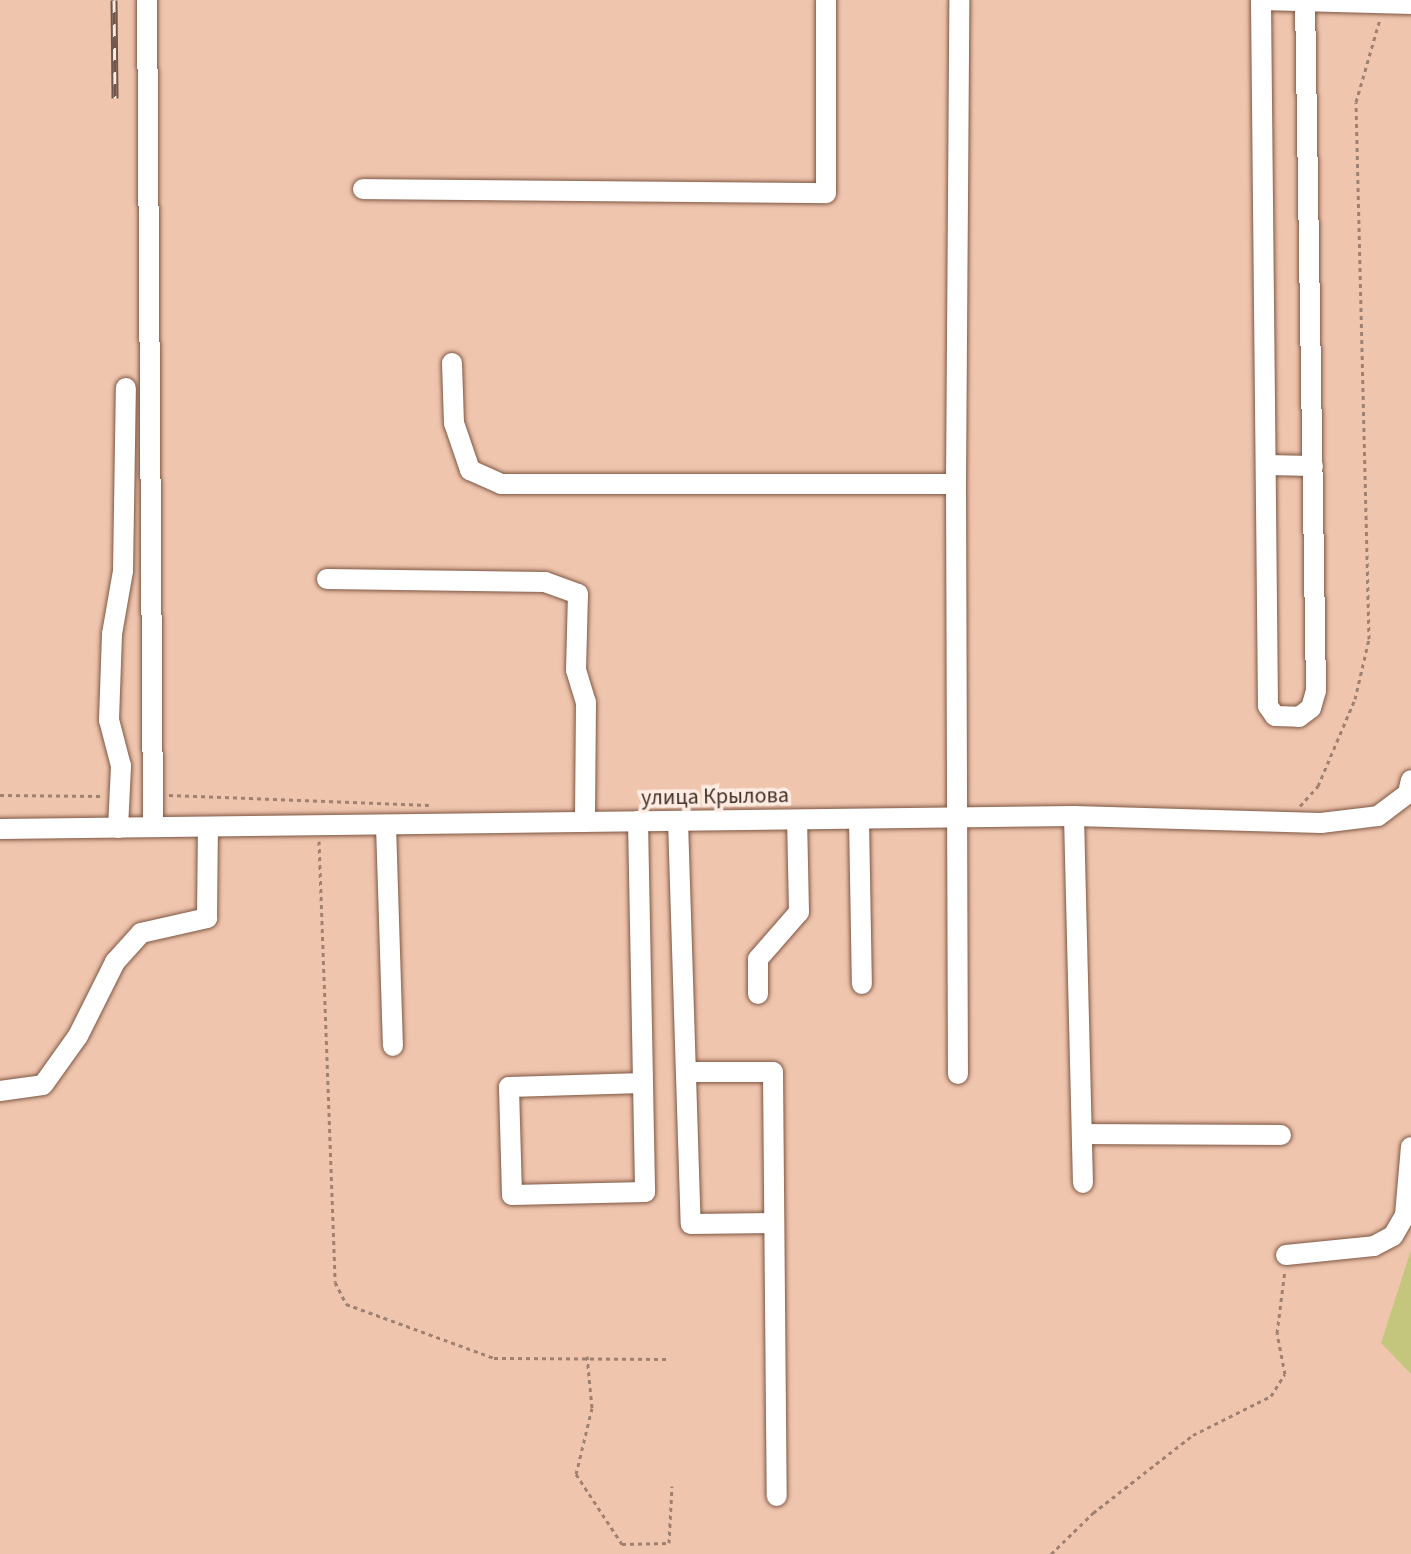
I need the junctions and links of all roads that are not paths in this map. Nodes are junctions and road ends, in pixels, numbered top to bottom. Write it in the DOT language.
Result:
graph roads {
  1 [pos="147,0"];
  2 [pos="826,0"];
  3 [pos="959,0"];
  4 [pos="1261,1"];
  5 [pos="1305,1"];
  6 [pos="1411,4"];
  7 [pos="363,189"];
  8 [pos="452,363"];
  9 [pos="126,388"];
  10 [pos="1266,465"];
  11 [pos="1313,466"];
  12 [pos="956,484"];
  13 [pos="327,579"];
  14 [pos="1410,790"];
  15 [pos="1074,816"];
  16 [pos="956,818"];
  17 [pos="859,819"];
  18 [pos="797,820"];
  19 [pos="638,821"];
  20 [pos="678,821"];
  21 [pos="585,822"];
  22 [pos="386,825"];
  23 [pos="153,827"];
  24 [pos="208,827"];
  25 [pos="118,828"];
  26 [pos="0,829"];
  27 [pos="862,984"];
  28 [pos="758,994"];
  29 [pos="393,1046"];
  30 [pos="686,1072"];
  31 [pos="958,1074"];
  32 [pos="643,1083"];
  33 [pos="0,1091"];
  34 [pos="1082,1134"];
  35 [pos="1281,1135"];
  36 [pos="1411,1147"];
  37 [pos="1083,1183"];
  38 [pos="774,1223"];
  39 [pos="1286,1255"];
  40 [pos="777,1496"];
  1 -- 23 [label="street"];
  2 -- 7 [label="street"];
  3 -- 12 [label="street"];
  4 -- 5 [label="street"];
  4 -- 10 [label="street"];
  5 -- 6 [label="street"];
  5 -- 11 [label="street"];
  8 -- 12 [label="street"];
  9 -- 25 [label="street"];
  10 -- 11 [label="street"];
  10 -- 11 [label="street"];
  12 -- 16 [label="street"];
  13 -- 21 [label="street"];
  14 -- 15 [label="street, улица Крылова"];
  15 -- 16 [label="street, улица Крылова"];
  15 -- 34 [label="street"];
  16 -- 17 [label="street, улица Крылова"];
  16 -- 31 [label="street"];
  17 -- 18 [label="street, улица Крылова"];
  17 -- 27 [label="street"];
  18 -- 20 [label="street, улица Крылова"];
  18 -- 28 [label="street"];
  19 -- 20 [label="street, улица Крылова"];
  19 -- 21 [label="street, улица Крылова"];
  19 -- 32 [label="street"];
  20 -- 30 [label="street"];
  21 -- 22 [label="street, улица Крылова"];
  22 -- 24 [label="street, улица Крылова"];
  22 -- 29 [label="street"];
  23 -- 24 [label="street, улица Крылова"];
  23 -- 25 [label="street, улица Крылова"];
  24 -- 33 [label="street"];
  25 -- 26 [label="street, улица Крылова"];
  30 -- 38 [label="street"];
  30 -- 38 [label="street"];
  32 -- 32 [label="street"];
  34 -- 35 [label="street"];
  34 -- 37 [label="street"];
  36 -- 39 [label="street"];
  38 -- 40 [label="street"];
}
